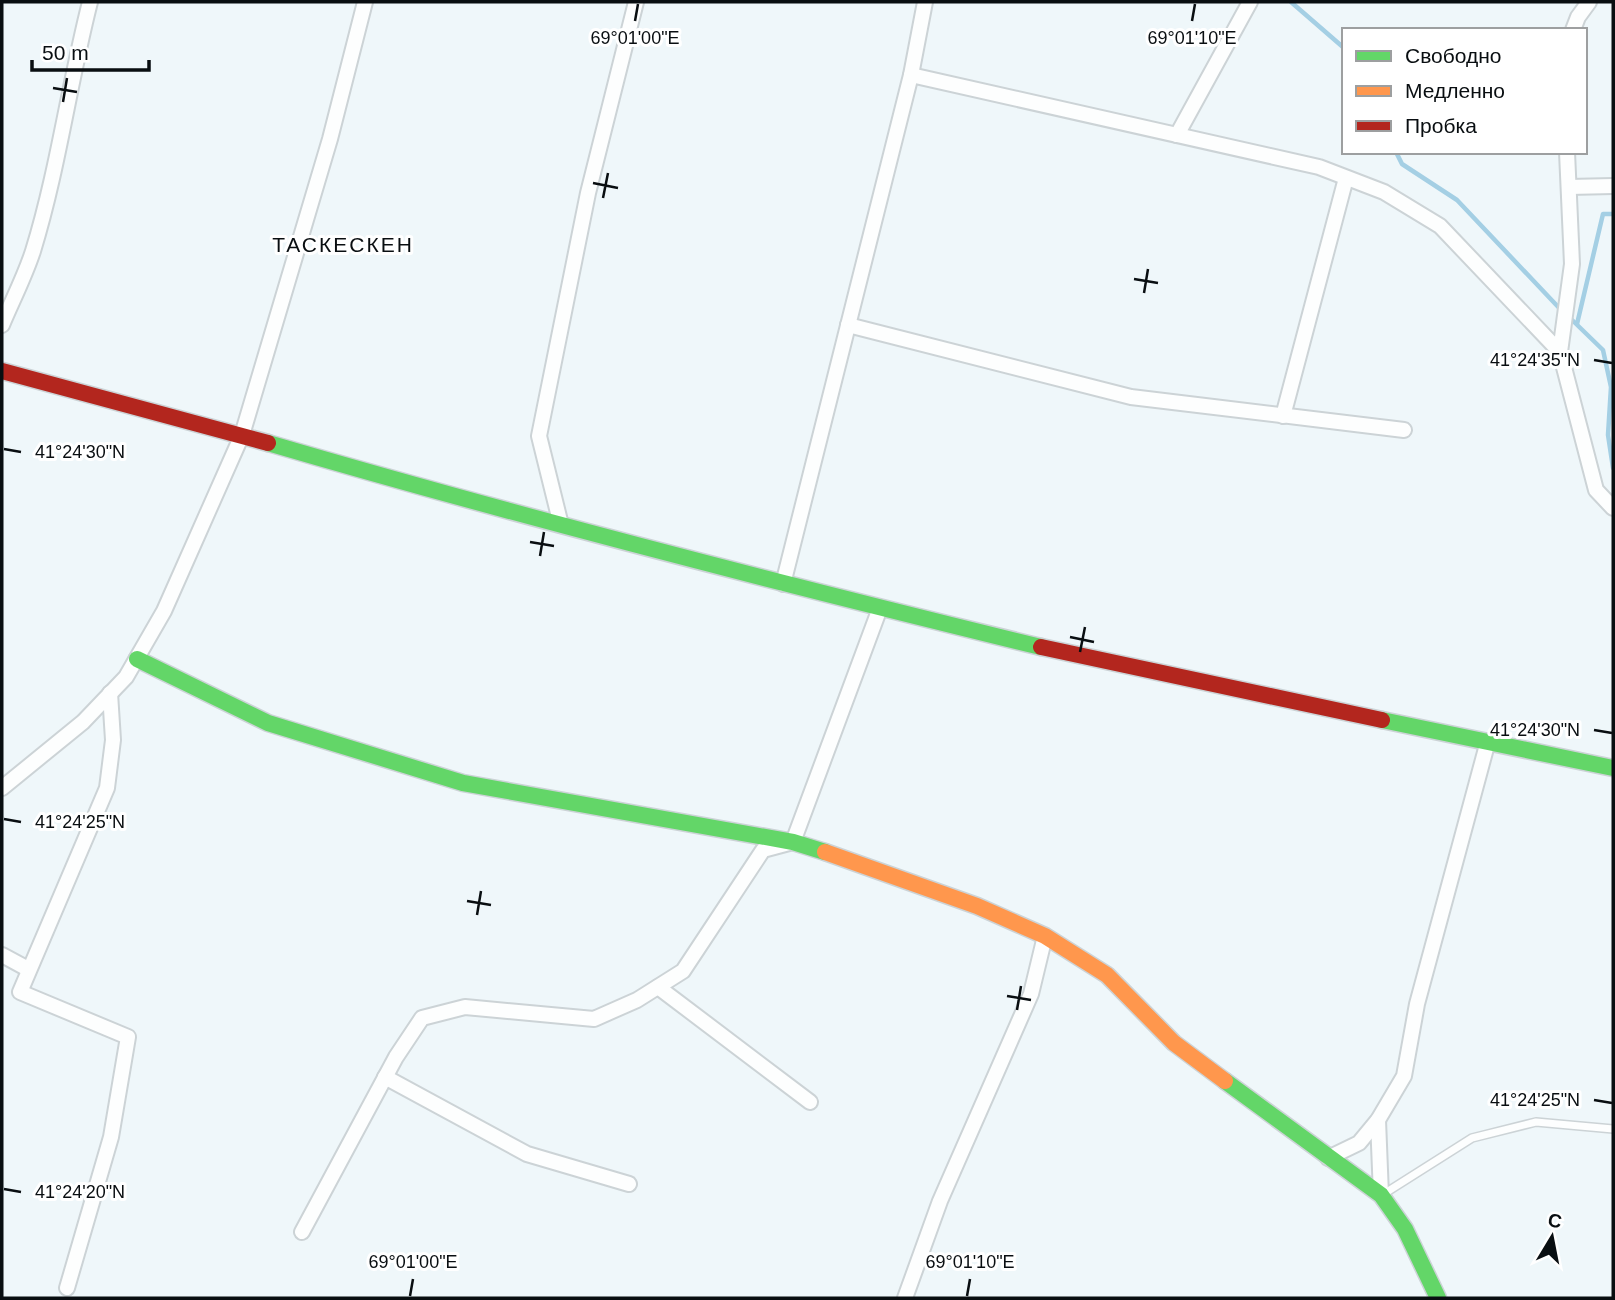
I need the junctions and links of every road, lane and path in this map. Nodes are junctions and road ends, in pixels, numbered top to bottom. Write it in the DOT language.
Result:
graph roads {
  1 [pos="90,2"];
  2 [pos="365,2"];
  3 [pos="636,2"];
  4 [pos="925,2"];
  5 [pos="1250,2"];
  6 [pos="1589,2"];
  7 [pos="1574,28"];
  8 [pos="911,75"];
  9 [pos="1177,135"];
  10 [pos="1567,154"];
  11 [pos="1346,178"];
  12 [pos="1569,187"];
  13 [pos="1613,187"];
  14 [pos="2,325"];
  15 [pos="848,325"];
  16 [pos="1560,352"];
  17 [pos="2,371"];
  18 [pos="1283,416"];
  19 [pos="1404,430"];
  20 [pos="242,435"];
  21 [pos="1613,508"];
  22 [pos="561,526"];
  23 [pos="783,583"];
  24 [pos="880,608"];
  25 [pos="136,659"];
  26 [pos="110,693"];
  27 [pos="1488,741"];
  28 [pos="1613,768"];
  29 [pos="2,788"];
  30 [pos="793,842"];
  31 [pos="1045,936"];
  32 [pos="2,955"];
  33 [pos="28,970"];
  34 [pos="658,987"];
  35 [pos="385,1077"];
  36 [pos="810,1102"];
  37 [pos="1378,1120"];
  38 [pos="1613,1129"];
  39 [pos="1328,1158"];
  40 [pos="629,1184"];
  41 [pos="1381,1195"];
  42 [pos="302,1232"];
  43 [pos="67,1288"];
  44 [pos="905,1298"];
  45 [pos="1438,1298"];
  1 -- 14 [label="street"];
  2 -- 20 [label="street"];
  3 -- 22 [label="street"];
  4 -- 8 [label="street"];
  5 -- 9 [label="street"];
  6 -- 7 [label="street"];
  8 -- 9 [label="street"];
  8 -- 15 [label="street"];
  9 -- 11 [label="street"];
  10 -- 12 [label="street"];
  11 -- 16 [label="street"];
  11 -- 18 [label="street"];
  12 -- 13 [label="street"];
  12 -- 16 [label="street"];
  15 -- 18 [label="street"];
  15 -- 23 [label="street"];
  16 -- 21 [label="street"];
  17 -- 20 [label="main road"];
  18 -- 19 [label="street"];
  20 -- 22 [label="main road"];
  20 -- 25 [label="street"];
  22 -- 23 [label="main road"];
  23 -- 24 [label="main road"];
  24 -- 27 [label="main road"];
  24 -- 30 [label="street"];
  25 -- 26 [label="street"];
  25 -- 30 [label="main road"];
  26 -- 29 [label="street"];
  26 -- 33 [label="street"];
  27 -- 28 [label="main road"];
  27 -- 37 [label="street"];
  30 -- 31 [label="main road"];
  30 -- 34 [label="street"];
  31 -- 39 [label="main road"];
  31 -- 44 [label="street"];
  32 -- 33 [label="street"];
  33 -- 43 [label="street"];
  34 -- 35 [label="street"];
  34 -- 36 [label="street"];
  35 -- 40 [label="street"];
  35 -- 42 [label="street"];
  37 -- 39 [label="street"];
  37 -- 41 [label="street"];
  38 -- 41 [label="lane"];
  39 -- 41 [label="main road"];
  41 -- 45 [label="main road"];
}
